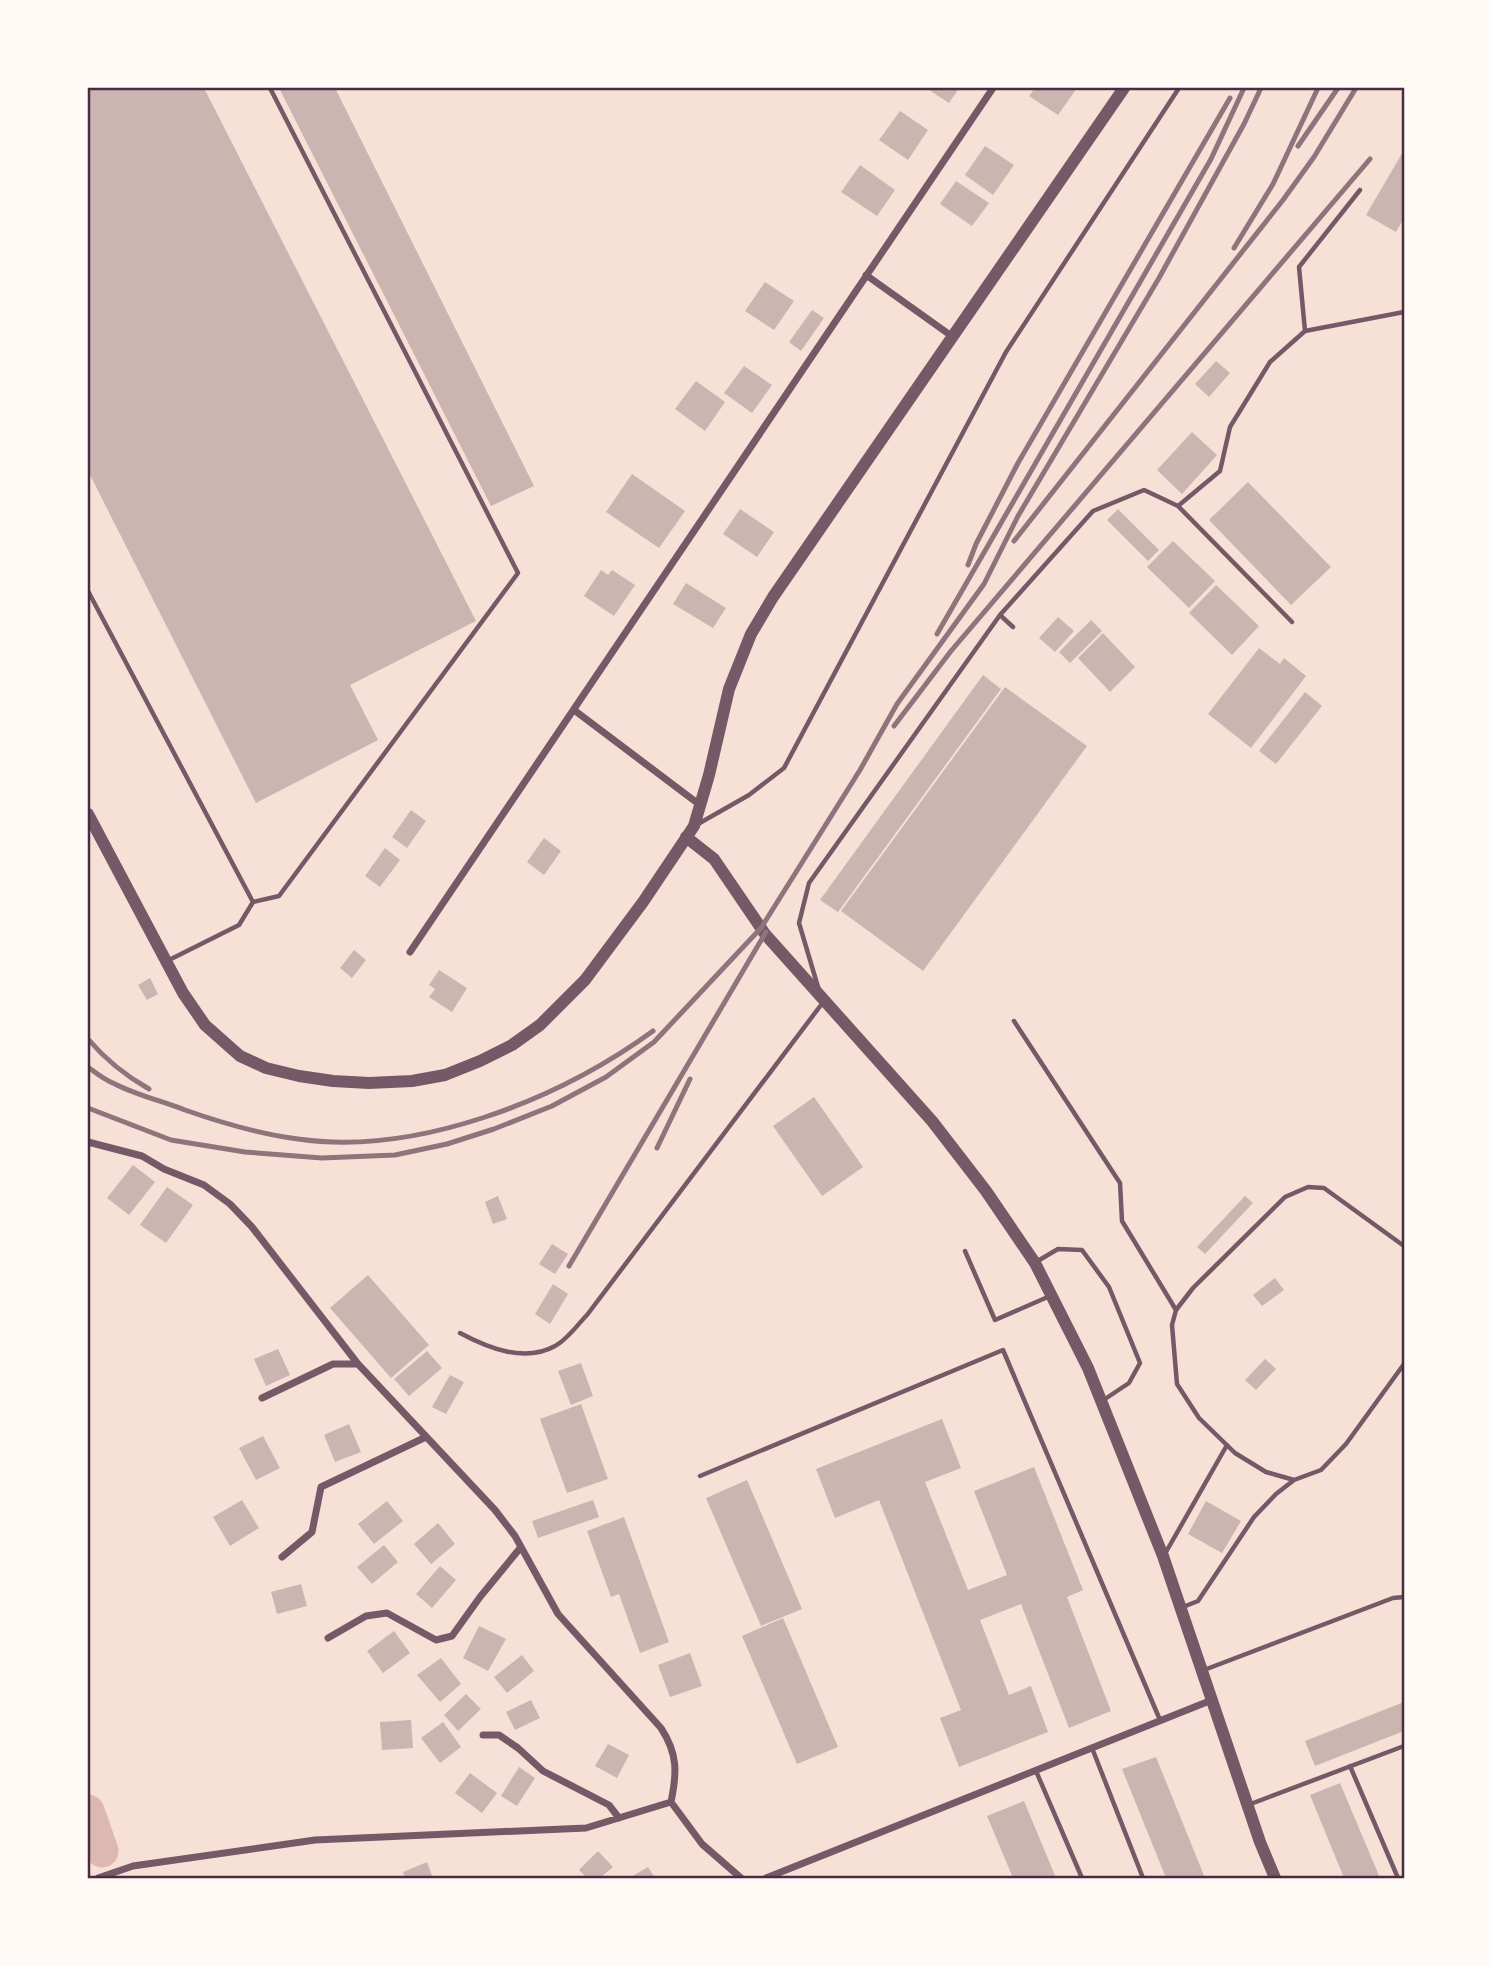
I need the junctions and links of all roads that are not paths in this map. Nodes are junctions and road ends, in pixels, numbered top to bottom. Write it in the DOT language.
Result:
graph roads {
  1 [pos="270,88"];
  2 [pos="993,88"];
  3 [pos="1124,88"];
  4 [pos="1179,88"];
  5 [pos="1360,190"];
  6 [pos="866,275"];
  7 [pos="1405,312"];
  8 [pos="1305,331"];
  9 [pos="953,337"];
  10 [pos="1178,506"];
  11 [pos="88,591"];
  12 [pos="1000,615"];
  13 [pos="1292,622"];
  14 [pos="1013,627"];
  15 [pos="574,710"];
  16 [pos="700,805"];
  17 [pos="88,814"];
  18 [pos="694,826"];
  19 [pos="686,837"];
  20 [pos="253,902"];
  21 [pos="410,952"];
  22 [pos="166,962"];
  23 [pos="822,998"];
  24 [pos="1014,1021"];
  25 [pos="88,1142"];
  26 [pos="1405,1246"];
  27 [pos="965,1251"];
  28 [pos="1035,1264"];
  29 [pos="1051,1296"];
  30 [pos="1176,1310"];
  31 [pos="460,1333"];
  32 [pos="358,1364"];
  33 [pos="1405,1364"];
  34 [pos="262,1398"];
  35 [pos="1101,1402"];
  36 [pos="426,1437"];
  37 [pos="1227,1445"];
  38 [pos="700,1476"];
  39 [pos="1294,1480"];
  40 [pos="521,1547"];
  41 [pos="1163,1556"];
  42 [pos="282,1557"];
  43 [pos="1405,1597"];
  44 [pos="1180,1608"];
  45 [pos="328,1638"];
  46 [pos="1203,1671"];
  47 [pos="1212,1700"];
  48 [pos="1160,1721"];
  49 [pos="483,1735"];
  50 [pos="1405,1746"];
  51 [pos="1092,1748"];
  52 [pos="1350,1766"];
  53 [pos="1036,1771"];
  54 [pos="671,1802"];
  55 [pos="1247,1805"];
  56 [pos="619,1818"];
  57 [pos="98,1878"];
  58 [pos="740,1878"];
  59 [pos="766,1878"];
  60 [pos="1082,1878"];
  61 [pos="1143,1878"];
  62 [pos="1275,1878"];
  63 [pos="1398,1878"];
  1 -- 20 [label="lane"];
  2 -- 6 [label="street"];
  3 -- 9 [label="street"];
  4 -- 18 [label="lane"];
  5 -- 8 [label="lane"];
  6 -- 9 [label="street"];
  6 -- 15 [label="street"];
  7 -- 8 [label="lane"];
  8 -- 10 [label="lane"];
  9 -- 16 [label="street"];
  10 -- 12 [label="lane"];
  10 -- 13 [label="lane"];
  11 -- 20 [label="lane"];
  12 -- 14 [label="lane"];
  12 -- 23 [label="lane"];
  15 -- 16 [label="street"];
  15 -- 21 [label="street"];
  16 -- 18 [label="street"];
  17 -- 22 [label="street"];
  18 -- 19 [label="street"];
  19 -- 22 [label="street"];
  19 -- 23 [label="street"];
  20 -- 22 [label="lane"];
  23 -- 28 [label="street"];
  23 -- 31 [label="lane"];
  24 -- 30 [label="lane"];
  25 -- 32 [label="street"];
  26 -- 30 [label="lane"];
  27 -- 29 [label="lane"];
  28 -- 29 [label="street"];
  28 -- 35 [label="lane"];
  29 -- 35 [label="street"];
  30 -- 37 [label="lane"];
  32 -- 34 [label="street"];
  32 -- 36 [label="street"];
  33 -- 39 [label="lane"];
  35 -- 41 [label="street"];
  36 -- 40 [label="street"];
  36 -- 42 [label="street"];
  37 -- 39 [label="lane"];
  37 -- 41 [label="lane"];
  38 -- 48 [label="lane"];
  39 -- 44 [label="lane"];
  40 -- 45 [label="street"];
  40 -- 54 [label="street"];
  41 -- 44 [label="street"];
  43 -- 46 [label="lane"];
  44 -- 46 [label="street"];
  46 -- 47 [label="street"];
  47 -- 48 [label="street"];
  47 -- 55 [label="street"];
  48 -- 51 [label="street"];
  49 -- 56 [label="street"];
  50 -- 52 [label="lane"];
  51 -- 53 [label="street"];
  51 -- 61 [label="lane"];
  52 -- 55 [label="lane"];
  52 -- 63 [label="lane"];
  53 -- 59 [label="street"];
  53 -- 60 [label="lane"];
  54 -- 56 [label="street"];
  54 -- 58 [label="street"];
  55 -- 62 [label="street"];
  56 -- 57 [label="street"];
}
